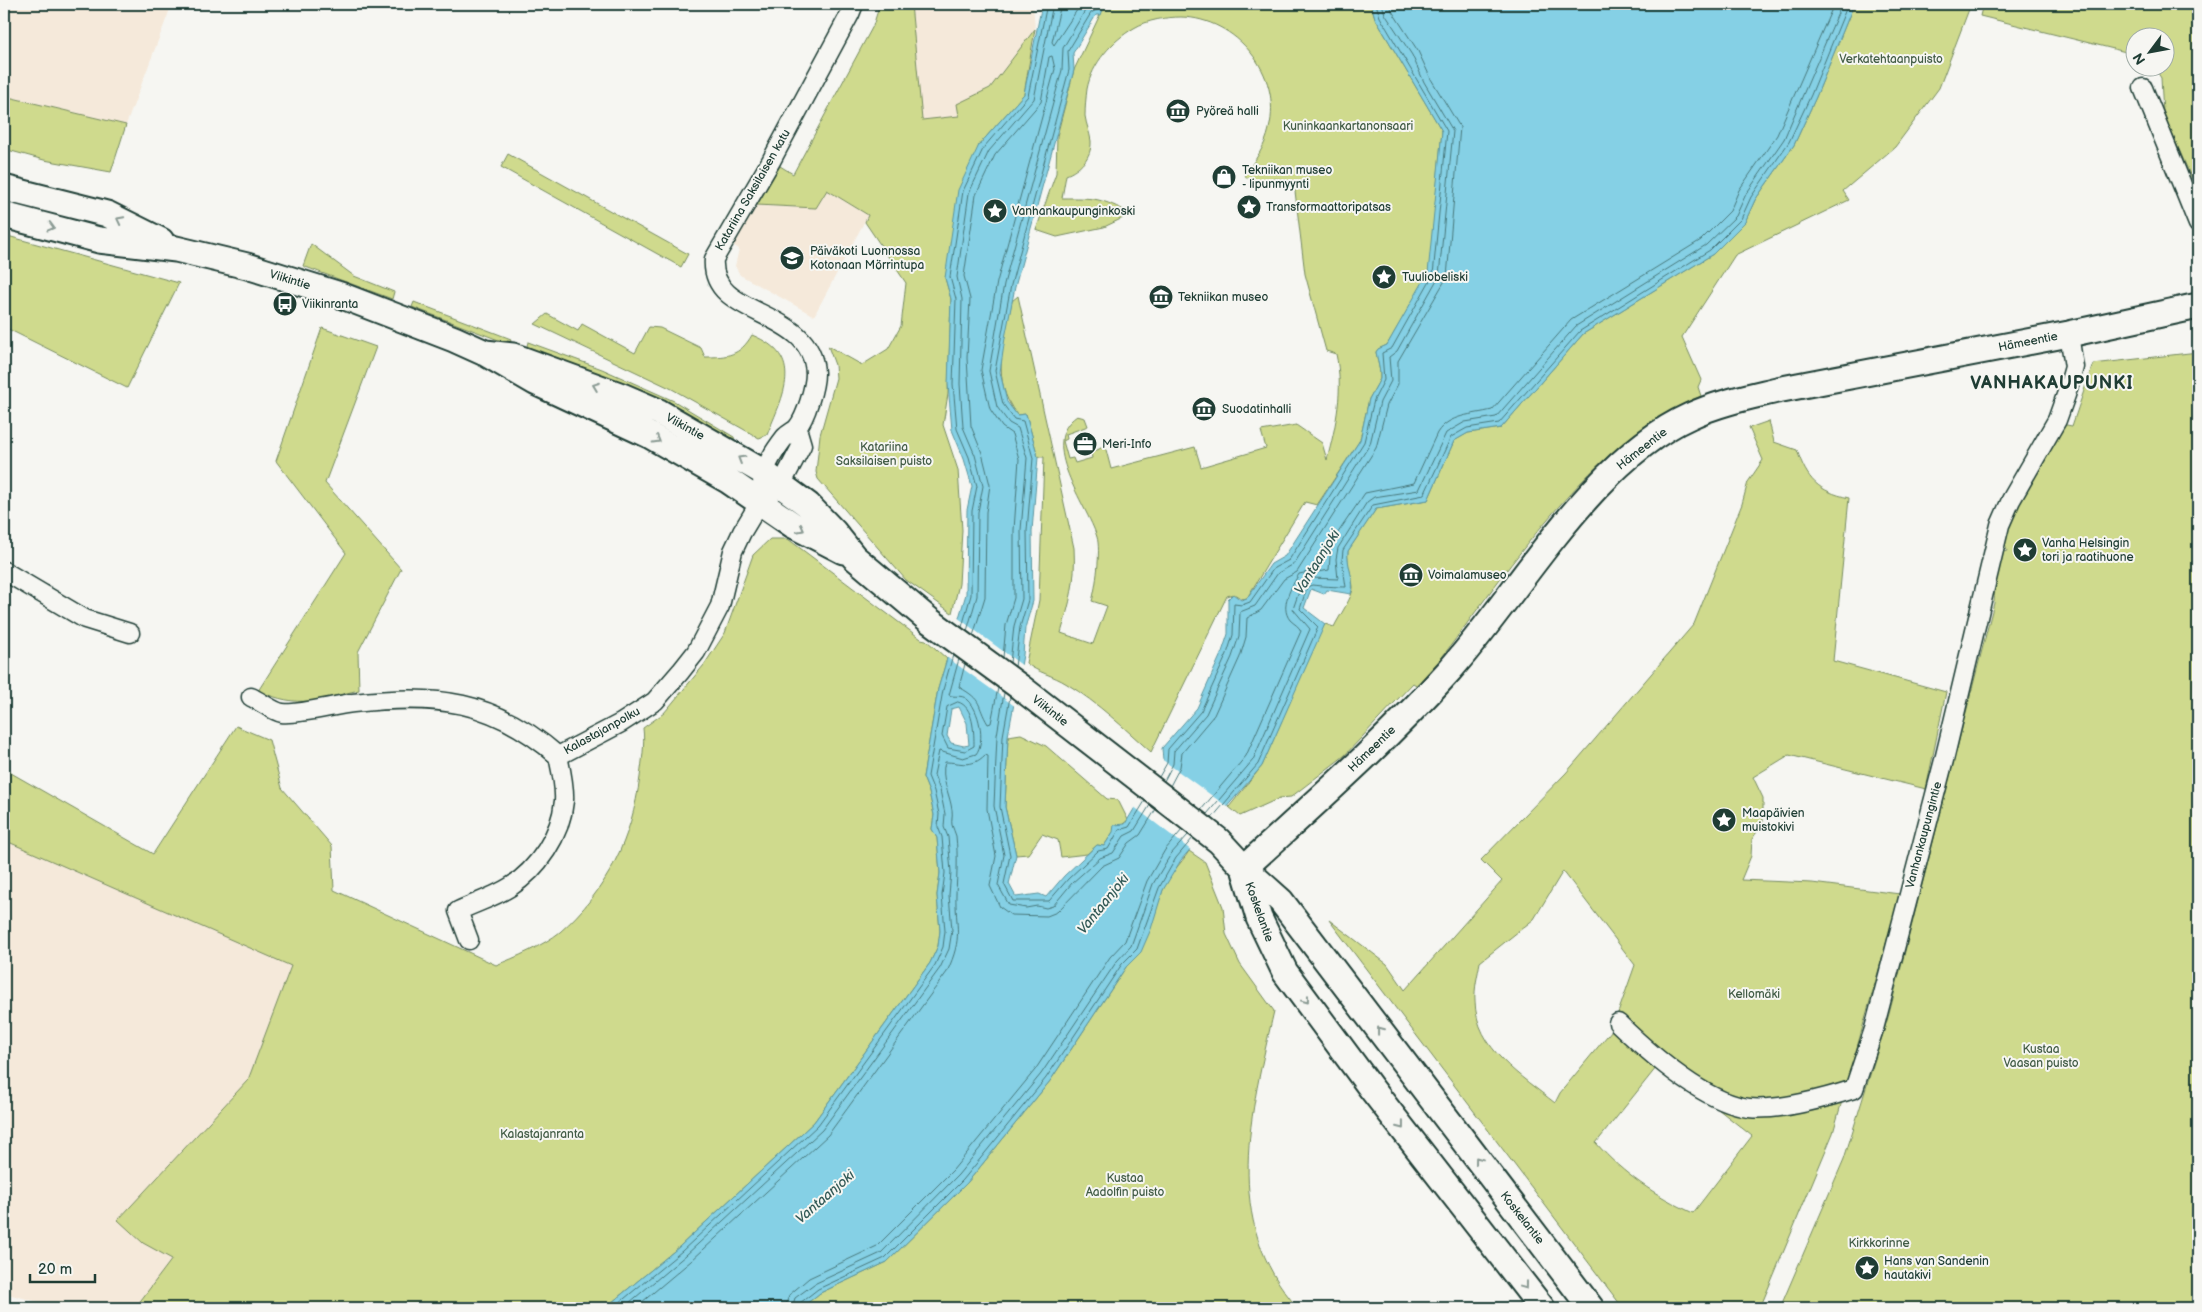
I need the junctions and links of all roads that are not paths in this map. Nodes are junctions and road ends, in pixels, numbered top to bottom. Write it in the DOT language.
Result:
graph roads {
  1 [pos="854,4"];
  2 [pos="2143,88"];
  3 [pos="4,188"];
  4 [pos="4,215"];
  5 [pos="2198,224"];
  6 [pos="176,248"];
  7 [pos="2198,306"];
  8 [pos="2068,334"];
  9 [pos="485,353"];
  10 [pos="772,479"];
  11 [pos="760,502"];
  12 [pos="854,557"];
  13 [pos="4,571"];
  14 [pos="130,633"];
  15 [pos="251,697"];
  16 [pos="558,756"];
  17 [pos="1244,868"];
  18 [pos="469,940"];
  19 [pos="1618,1024"];
  20 [pos="1542,1308"];
  21 [pos="1591,1308"];
  1 -- 10 [label="street, Katariina Saksilaisen katu"];
  2 -- 5 [label="street"];
  6 -- 3 [label="main road, Viikintie, one-way"];
  4 -- 6 [label="main road, Viikintie, one-way"];
  6 -- 9 [label="main road, Viikintie"];
  7 -- 8 [label="main road, Hämeentie"];
  8 -- 17 [label="main road, Hämeentie"];
  8 -- 19 [label="street, Vanhankaupungintie"];
  10 -- 9 [label="main road, Viikintie, one-way"];
  9 -- 11 [label="main road, Viikintie, one-way"];
  10 -- 11 [label="street, Kalastajanpolku"];
  10 -- 12 [label="main road, Viikintie"];
  11 -- 12 [label="main road, Viikintie, one-way"];
  11 -- 16 [label="street, Kalastajanpolku"];
  12 -- 17 [label="main road, Viikintie"];
  13 -- 14 [label="street"];
  15 -- 16 [label="street, Kalastajanpolku"];
  16 -- 18 [label="street, Kalastajanpolku"];
  17 -- 20 [label="main road, Koskelantie, one-way"];
  21 -- 17 [label="main road, Koskelantie, one-way"];
}
